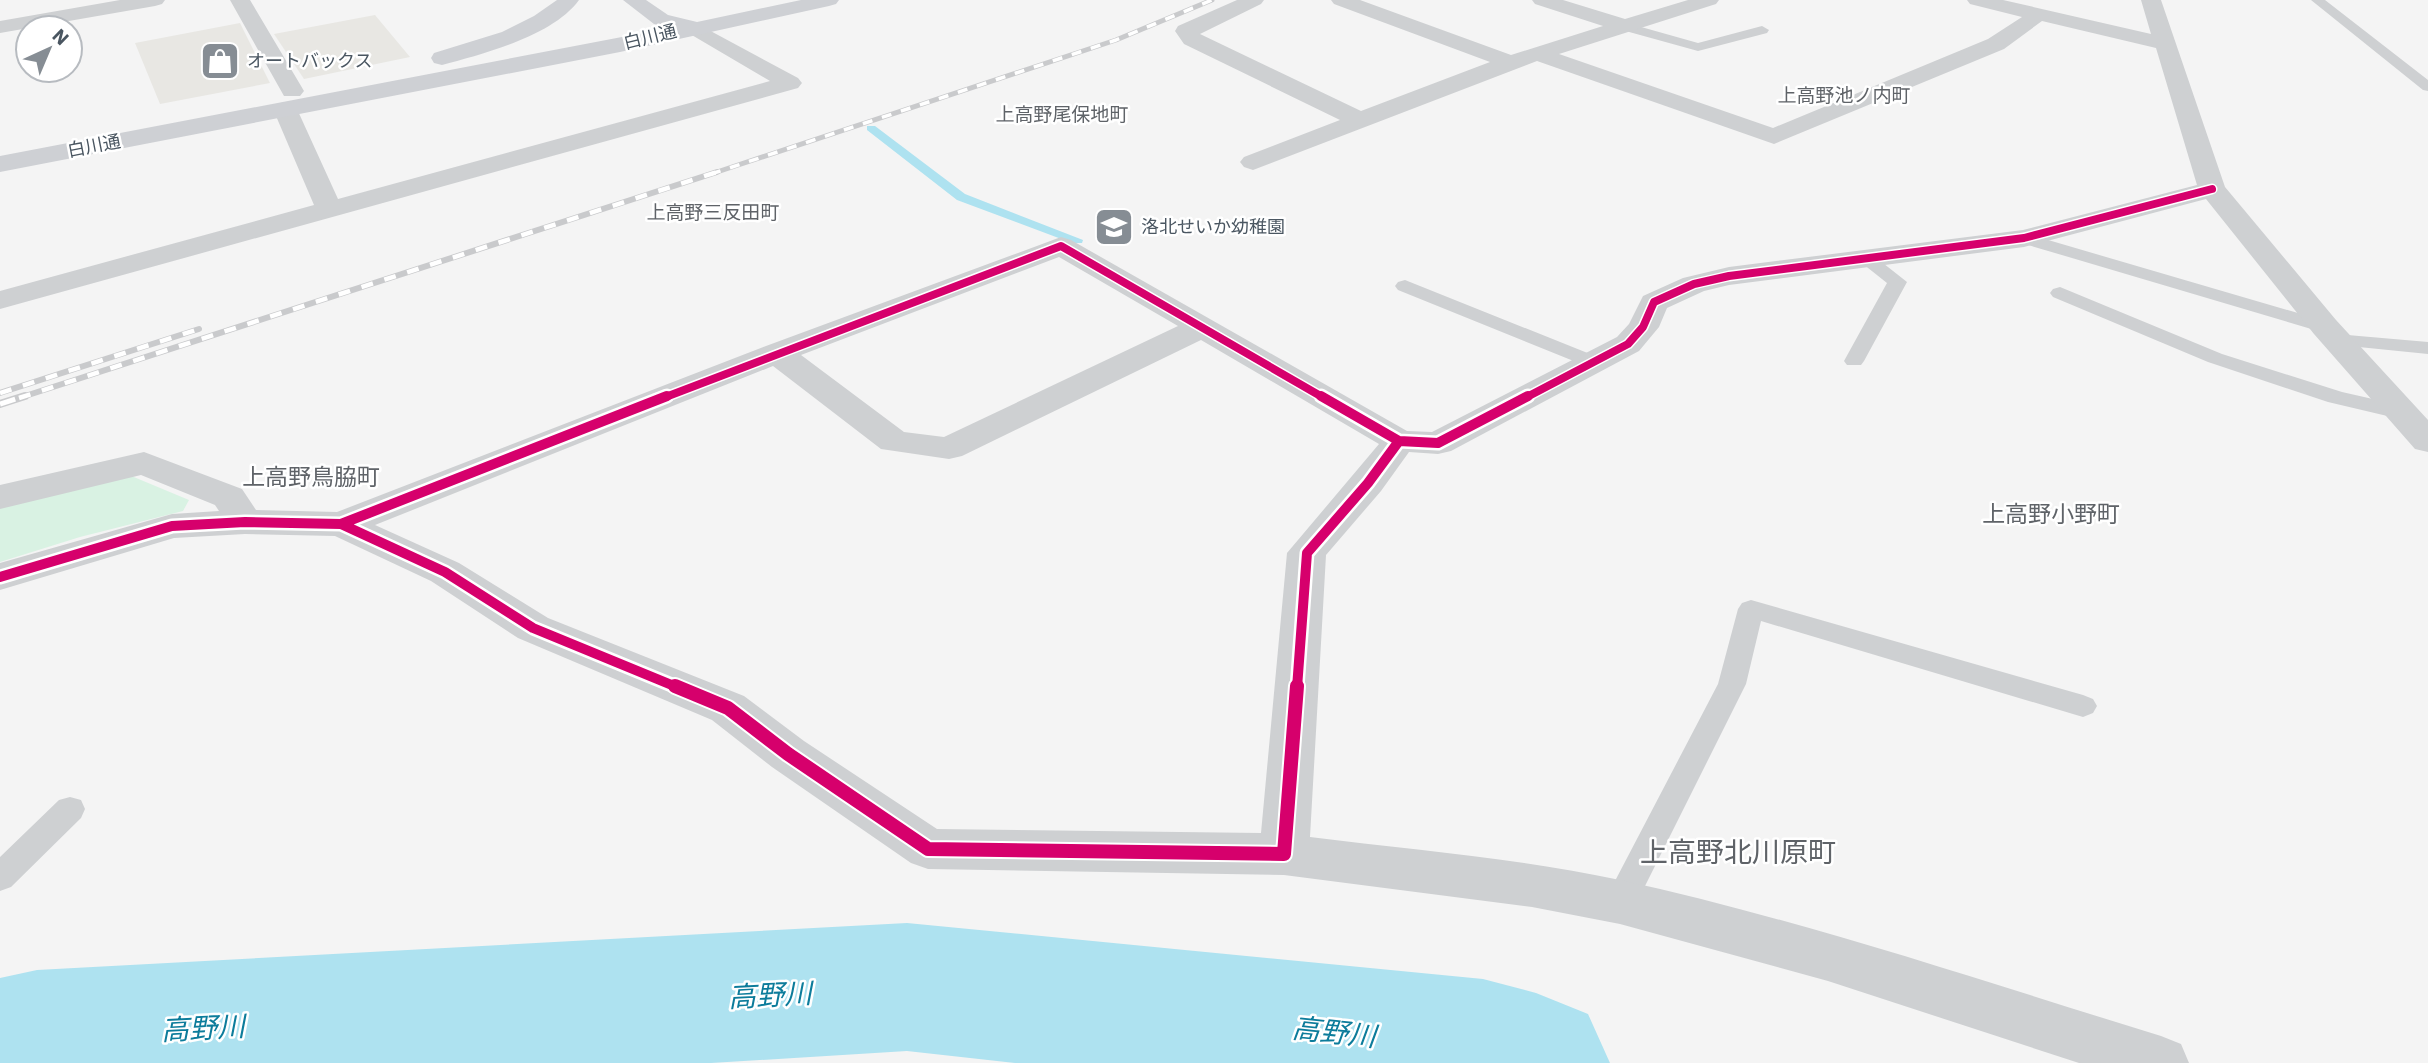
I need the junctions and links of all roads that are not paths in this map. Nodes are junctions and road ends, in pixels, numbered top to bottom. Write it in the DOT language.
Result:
graph roads {
  1 [pos="155,0"];
  2 [pos="240,0"];
  3 [pos="569,0"];
  4 [pos="633,0"];
  5 [pos="675,0"];
  6 [pos="829,0"];
  7 [pos="1254,0"];
  8 [pos="1341,0"];
  9 [pos="1542,0"];
  10 [pos="1709,0"];
  11 [pos="1977,0"];
  12 [pos="2151,0"];
  13 [pos="2317,0"];
  14 [pos="2039,14"];
  15 [pos="0,27"];
  16 [pos="692,27"];
  17 [pos="1627,27"];
  18 [pos="1762,30"];
  19 [pos="2166,44"];
  20 [pos="1539,54"];
  21 [pos="1510,62"];
  22 [pos="383,74"];
  23 [pos="2428,87"];
  24 [pos="289,100"];
  25 [pos="1358,120"];
  26 [pos="0,147"];
  27 [pos="1252,162"];
  28 [pos="0,164"];
  29 [pos="2212,189"];
  30 [pos="330,211"];
  31 [pos="2024,238"];
  32 [pos="1867,260"];
  33 [pos="1405,286"];
  34 [pos="2060,293"];
  35 [pos="0,300"];
  36 [pos="1202,327"];
  37 [pos="2330,333"];
  38 [pos="2428,348"];
  39 [pos="777,353"];
  40 [pos="1854,361"];
  41 [pos="1593,362"];
  42 [pos="2400,412"];
  43 [pos="1399,441"];
  44 [pos="2428,441"];
  45 [pos="0,497"];
  46 [pos="245,522"];
  47 [pos="341,524"];
  48 [pos="0,577"];
  49 [pos="2082,706"];
  50 [pos="71,809"];
  51 [pos="1284,854"];
  52 [pos="0,877"];
  53 [pos="1620,902"];
  54 [pos="2161,1063"];
  1 -- 15 [label="street"];
  2 -- 24 [label="street"];
  3 -- 22 [label="main road"];
  4 -- 16 [label="main road"];
  5 -- 16 [label="main road"];
  6 -- 16 [label="main road"];
  7 -- 25 [label="street"];
  8 -- 21 [label="street"];
  9 -- 17 [label="street"];
  10 -- 17 [label="street"];
  11 -- 14 [label="street"];
  12 -- 19 [label="street"];
  13 -- 23 [label="lane"];
  14 -- 19 [label="street"];
  14 -- 20 [label="street"];
  16 -- 22 [label="main road, 白川通"];
  16 -- 24 [label="main road, 白川通"];
  16 -- 30 [label="street"];
  17 -- 18 [label="lane"];
  17 -- 20 [label="street"];
  19 -- 29 [label="street"];
  20 -- 21 [label="street"];
  21 -- 25 [label="street"];
  22 -- 24 [label="main road, 白川通"];
  24 -- 26 [label="main road, 白川通"];
  24 -- 28 [label="main road, 白川通"];
  24 -- 30 [label="street"];
  25 -- 27 [label="street"];
  29 -- 31 [label="street"];
  29 -- 37 [label="street"];
  30 -- 35 [label="street"];
  31 -- 32 [label="street"];
  31 -- 37 [label="lane"];
  32 -- 40 [label="lane"];
  32 -- 41 [label="street"];
  33 -- 41 [label="lane"];
  34 -- 42 [label="lane"];
  36 -- 39 [label="street"];
  36 -- 39 [label="street"];
  36 -- 43 [label="street"];
  37 -- 38 [label="lane"];
  37 -- 42 [label="street"];
  39 -- 47 [label="street"];
  41 -- 43 [label="street"];
  42 -- 44 [label="street"];
  43 -- 51 [label="street"];
  45 -- 46 [label="street"];
  46 -- 47 [label="street"];
  46 -- 48 [label="street"];
  47 -- 51 [label="street"];
  49 -- 53 [label="lane"];
  50 -- 52 [label="lane"];
  51 -- 53 [label="street"];
  53 -- 54 [label="street"];
}
